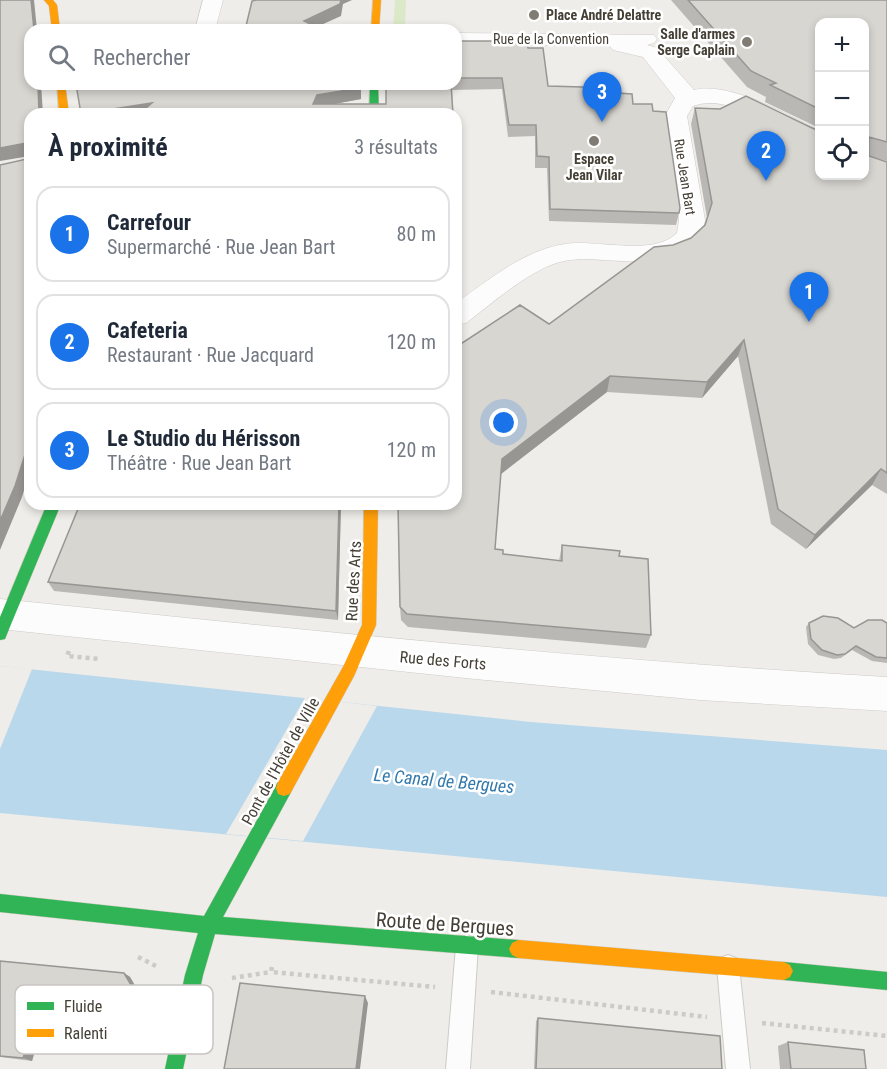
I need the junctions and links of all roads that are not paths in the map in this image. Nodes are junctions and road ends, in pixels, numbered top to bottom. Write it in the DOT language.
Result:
graph roads {
  1 [pos="48,0"];
  2 [pos="213,0"];
  3 [pos="377,0"];
  4 [pos="55,24"];
  5 [pos="207,24"];
  6 [pos="375,24"];
  7 [pos="462,39"];
  8 [pos="618,39"];
  9 [pos="647,39"];
  10 [pos="62,90"];
  11 [pos="691,99"];
  12 [pos="374,101"];
  13 [pos="63,108"];
  14 [pos="355,108"];
  15 [pos="815,138"];
  16 [pos="462,312"];
  17 [pos="51,510"];
  18 [pos="371,510"];
  19 [pos="3,621"];
  20 [pos="358,652"];
  21 [pos="339,690"];
  22 [pos="887,694"];
  23 [pos="0,903"];
  24 [pos="208,925"];
  25 [pos="468,945"];
  26 [pos="728,966"];
  27 [pos="887,981"];
  28 [pos="192,985"];
  29 [pos="177,1054"];
  30 [pos="174,1069"];
  31 [pos="459,1069"];
  32 [pos="738,1069"];
  1 -- 4 [label="street"];
  2 -- 5 [label="street"];
  3 -- 6 [label="street"];
  7 -- 8 [label="street, Rue de la Convention"];
  8 -- 9 [label="street, Rue de la Convention"];
  8 -- 11 [label="street"];
  10 -- 13 [label="street"];
  11 -- 15 [label="street"];
  11 -- 16 [label="street, Rue Jean Bart"];
  12 -- 14 [label="street"];
  17 -- 19 [label="street"];
  18 -- 20 [label="street, Rue des Arts"];
  19 -- 20 [label="street, Rue des Forts"];
  20 -- 21 [label="street, Rue des Arts"];
  20 -- 22 [label="street, Rue des Forts"];
  21 -- 24 [label="street, Pont de l'Hôtel de Ville"];
  23 -- 24 [label="street, Route de Bergues"];
  24 -- 25 [label="street, Route de Bergues"];
  24 -- 28 [label="street, Pont de l'Hôtel de Ville"];
  25 -- 26 [label="street, Route de Bergues"];
  25 -- 31 [label="lane"];
  26 -- 27 [label="street, Route de Bergues"];
  26 -- 32 [label="lane"];
  29 -- 30 [label="street, Pont de l'Hôtel de Ville"];
}
